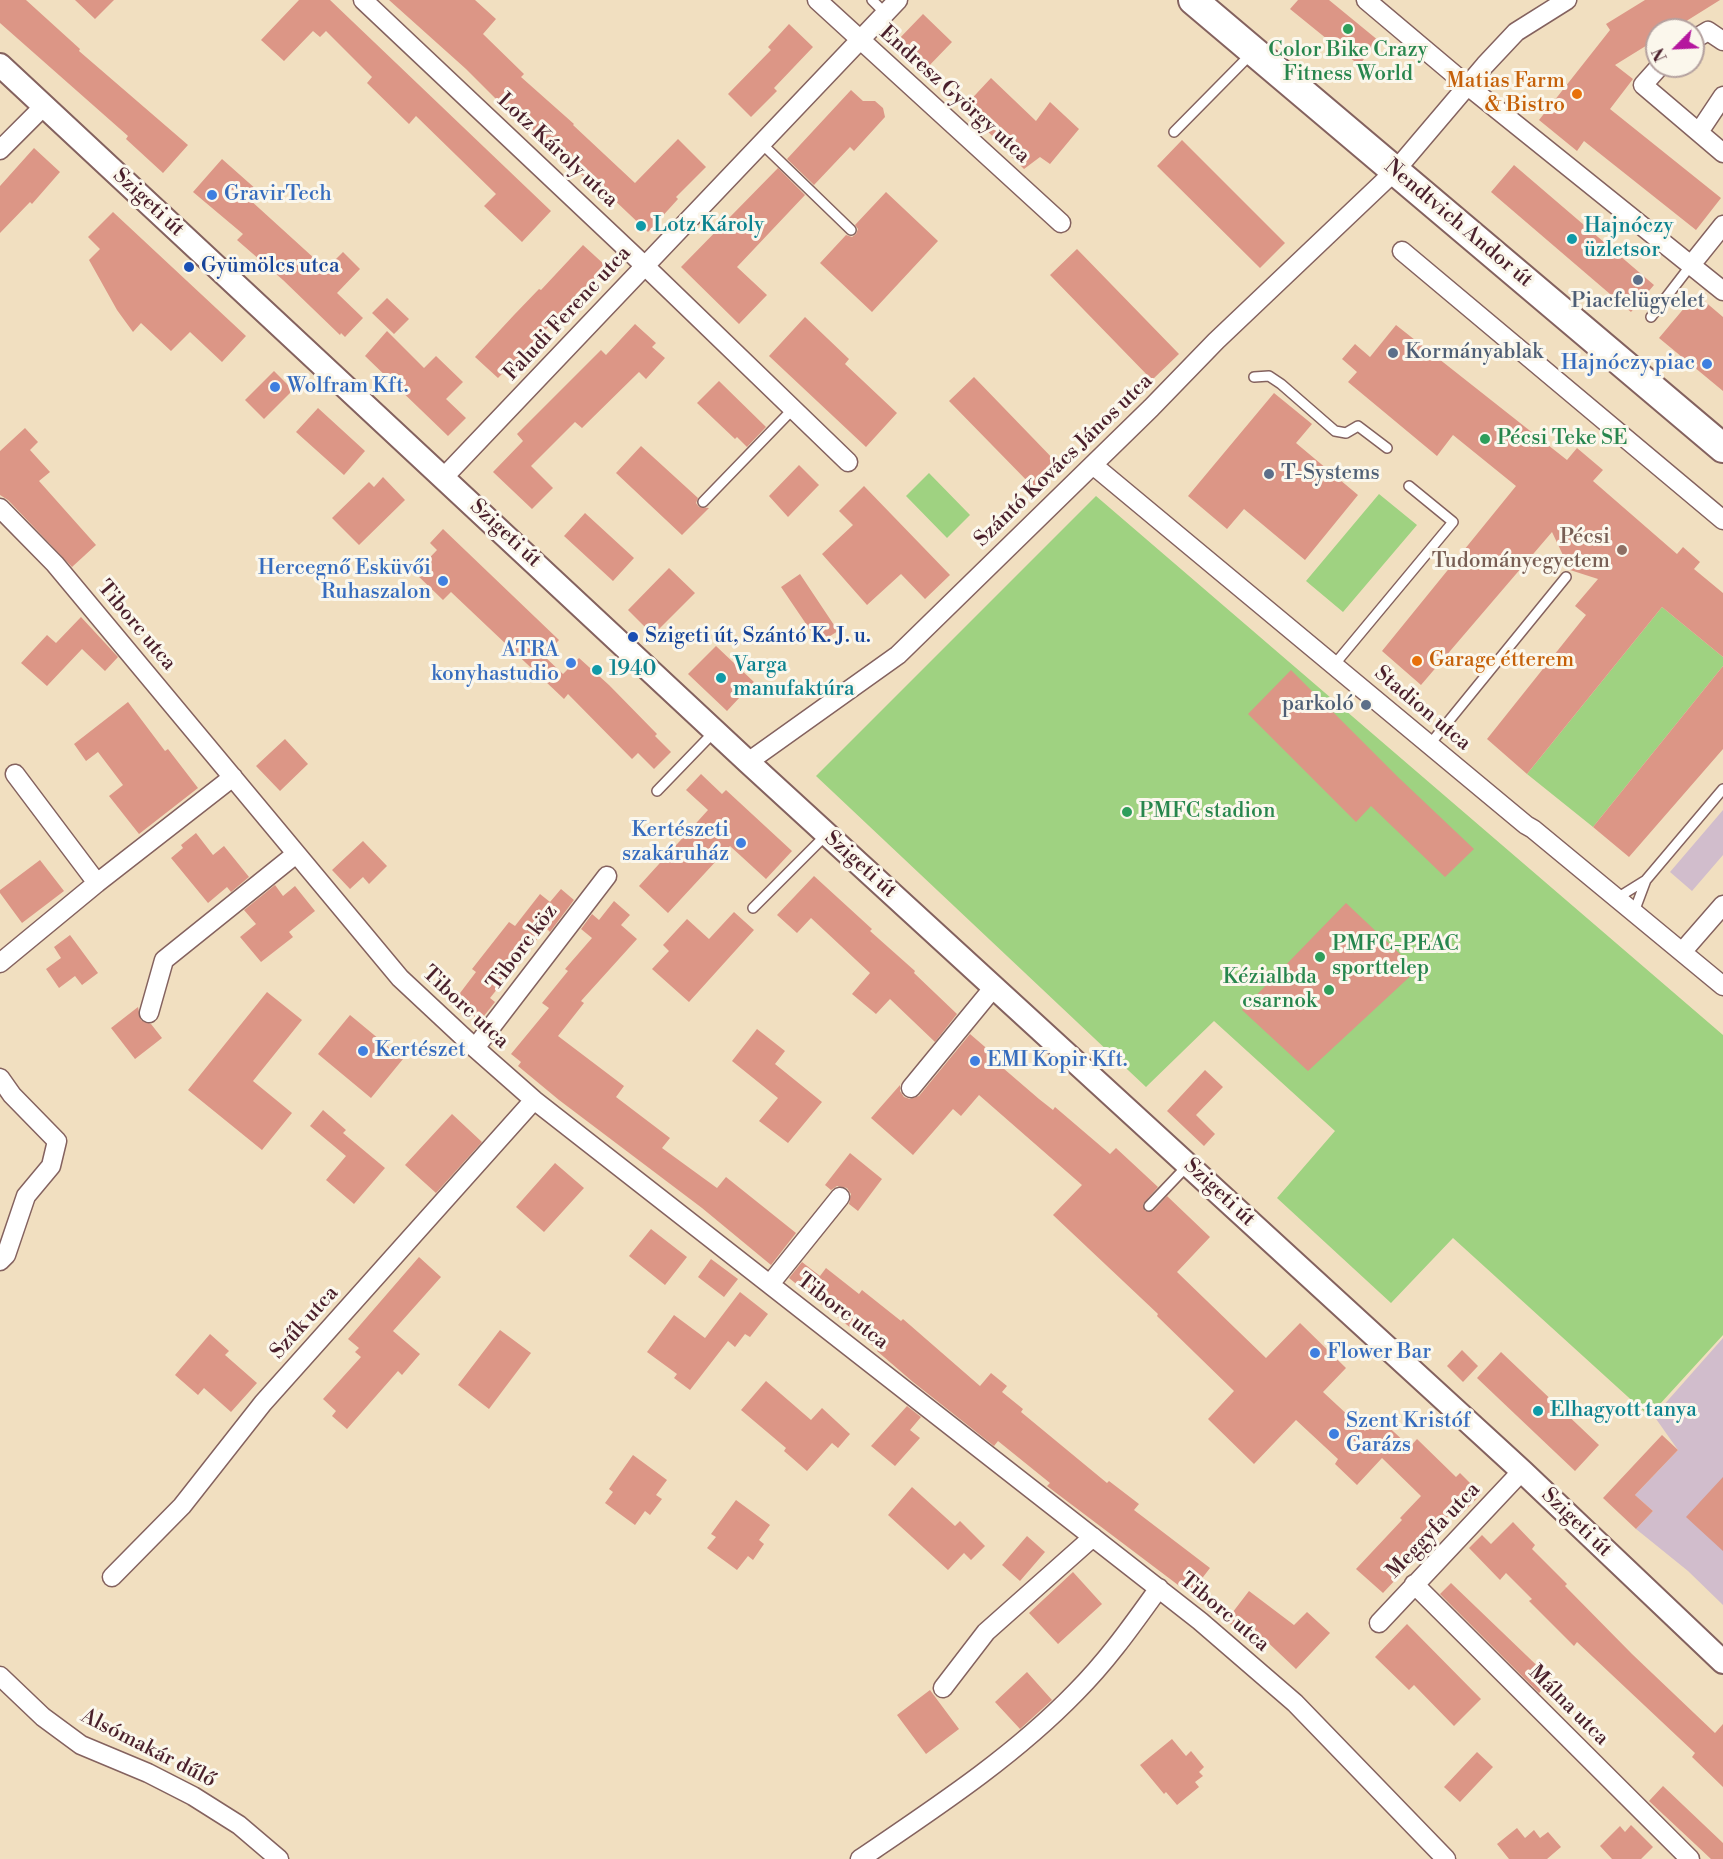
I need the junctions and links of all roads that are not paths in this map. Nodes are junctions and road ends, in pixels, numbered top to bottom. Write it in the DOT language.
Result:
graph roads {
  1 [pos="363,0"];
  2 [pos="817,0"];
  3 [pos="872,0"];
  4 [pos="1193,0"];
  5 [pos="1366,0"];
  6 [pos="1567,0"];
  7 [pos="892,7"];
  8 [pos="1705,33"];
  9 [pos="859,39"];
  10 [pos="1723,41"];
  11 [pos="1254,51"];
  12 [pos="0,65"];
  13 [pos="1649,78"];
  14 [pos="1468,86"];
  15 [pos="1723,96"];
  16 [pos="43,106"];
  17 [pos="1174,132"];
  18 [pos="1699,132"];
  19 [pos="761,143"];
  20 [pos="0,150"];
  21 [pos="1723,153"];
  22 [pos="1395,171"];
  23 [pos="1061,223"];
  24 [pos="1723,225"];
  25 [pos="851,230"];
  26 [pos="1402,251"];
  27 [pos="1684,261"];
  28 [pos="645,266"];
  29 [pos="1723,291"];
  30 [pos="1651,317"];
  31 [pos="1254,377"];
  32 [pos="793,409"];
  33 [pos="1387,448"];
  34 [pos="1723,448"];
  35 [pos="848,462"];
  36 [pos="1093,465"];
  37 [pos="444,477"];
  38 [pos="1409,486"];
  39 [pos="703,502"];
  40 [pos="0,508"];
  41 [pos="1723,520"];
  42 [pos="1566,578"];
  43 [pos="1334,665"];
  44 [pos="715,731"];
  45 [pos="1430,744"];
  46 [pos="748,762"];
  47 [pos="15,774"];
  48 [pos="233,777"];
  49 [pos="1723,789"];
  50 [pos="657,791"];
  51 [pos="827,834"];
  52 [pos="296,854"];
  53 [pos="607,876"];
  54 [pos="1646,880"];
  55 [pos="97,883"];
  56 [pos="1617,898"];
  57 [pos="1723,906"];
  58 [pos="753,908"];
  59 [pos="1634,912"];
  60 [pos="1682,952"];
  61 [pos="0,963"];
  62 [pos="1723,986"];
  63 [pos="994,987"];
  64 [pos="149,1013"];
  65 [pos="475,1048"];
  66 [pos="0,1078"];
  67 [pos="911,1088"];
  68 [pos="534,1100"];
  69 [pos="1188,1165"];
  70 [pos="840,1197"];
  71 [pos="1149,1206"];
  72 [pos="0,1261"];
  73 [pos="770,1284"];
  74 [pos="1522,1471"];
  75 [pos="1093,1537"];
  76 [pos="112,1578"];
  77 [pos="1414,1584"];
  78 [pos="1159,1588"];
  79 [pos="1379,1623"];
  80 [pos="1723,1662"];
  81 [pos="0,1676"];
  82 [pos="943,1688"];
  83 [pos="279,1859"];
  84 [pos="860,1859"];
  85 [pos="1446,1859"];
  86 [pos="1690,1859"];
  1 -- 28 [label="street, Lotz Károly utca"];
  2 -- 9 [label="street, Endresz György utca"];
  3 -- 7 [label="lane"];
  4 -- 11 [label="main road, Nendtvich Andor út"];
  5 -- 14 [label="street"];
  6 -- 14 [label="street, Szántó Kovács János utca"];
  7 -- 9 [label="street, Faludi Ferenc utca"];
  8 -- 10 [label="street"];
  9 -- 19 [label="street, Faludi Ferenc utca"];
  9 -- 23 [label="street, Endresz György utca"];
  11 -- 17 [label="lane"];
  11 -- 22 [label="main road, Nendtvich Andor út"];
  12 -- 16 [label="street, Szigeti út"];
  13 -- 18 [label="street"];
  14 -- 22 [label="street, Szántó Kovács János utca"];
  14 -- 27 [label="street"];
  15 -- 18 [label="street"];
  16 -- 20 [label="street"];
  16 -- 37 [label="street, Szigeti út"];
  18 -- 21 [label="street"];
  19 -- 25 [label="lane"];
  19 -- 28 [label="street, Faludi Ferenc utca"];
  22 -- 34 [label="main road, Nendtvich Andor út"];
  22 -- 36 [label="street, Szántó Kovács János utca"];
  24 -- 27 [label="street"];
  26 -- 41 [label="street"];
  27 -- 29 [label="street"];
  27 -- 30 [label="lane"];
  28 -- 32 [label="street, Lotz Károly utca"];
  28 -- 37 [label="street, Faludi Ferenc utca"];
  31 -- 33 [label="lane"];
  32 -- 35 [label="street, Lotz Károly utca"];
  32 -- 39 [label="lane"];
  36 -- 43 [label="street, Stadion utca"];
  36 -- 46 [label="street, Szántó Kovács János utca"];
  37 -- 44 [label="street, Szigeti út"];
  38 -- 43 [label="lane"];
  40 -- 48 [label="street, Tiborc utca"];
  42 -- 45 [label="lane"];
  43 -- 45 [label="street, Stadion utca"];
  44 -- 46 [label="street, Szigeti út"];
  44 -- 50 [label="lane"];
  45 -- 56 [label="street, Stadion utca"];
  46 -- 51 [label="street, Szigeti út"];
  47 -- 55 [label="street"];
  48 -- 52 [label="street, Tiborc utca"];
  48 -- 55 [label="street"];
  49 -- 54 [label="lane"];
  51 -- 58 [label="lane"];
  51 -- 63 [label="street, Szigeti út"];
  52 -- 64 [label="street"];
  52 -- 65 [label="street, Tiborc utca"];
  53 -- 65 [label="street, Tiborc köz"];
  54 -- 56 [label="lane"];
  54 -- 59 [label="lane"];
  55 -- 61 [label="street"];
  56 -- 59 [label="street, Stadion utca"];
  57 -- 60 [label="street"];
  59 -- 60 [label="street, Stadion utca"];
  60 -- 62 [label="street, Stadion utca"];
  63 -- 67 [label="street"];
  63 -- 69 [label="street, Szigeti út"];
  65 -- 68 [label="street, Tiborc utca"];
  66 -- 72 [label="street"];
  68 -- 73 [label="street, Tiborc utca"];
  68 -- 76 [label="street, Szűk utca"];
  69 -- 71 [label="lane"];
  69 -- 74 [label="street, Szigeti út"];
  70 -- 73 [label="street"];
  73 -- 75 [label="street, Tiborc utca"];
  74 -- 77 [label="street, Meggyfa utca"];
  74 -- 80 [label="street, Szigeti út"];
  75 -- 78 [label="street, Tiborc utca"];
  75 -- 82 [label="street"];
  77 -- 79 [label="street, Meggyfa utca"];
  77 -- 86 [label="street, Málna utca"];
  78 -- 84 [label="street"];
  78 -- 85 [label="street, Tiborc utca"];
  81 -- 83 [label="street, Alsómakár dűlő"];
}
